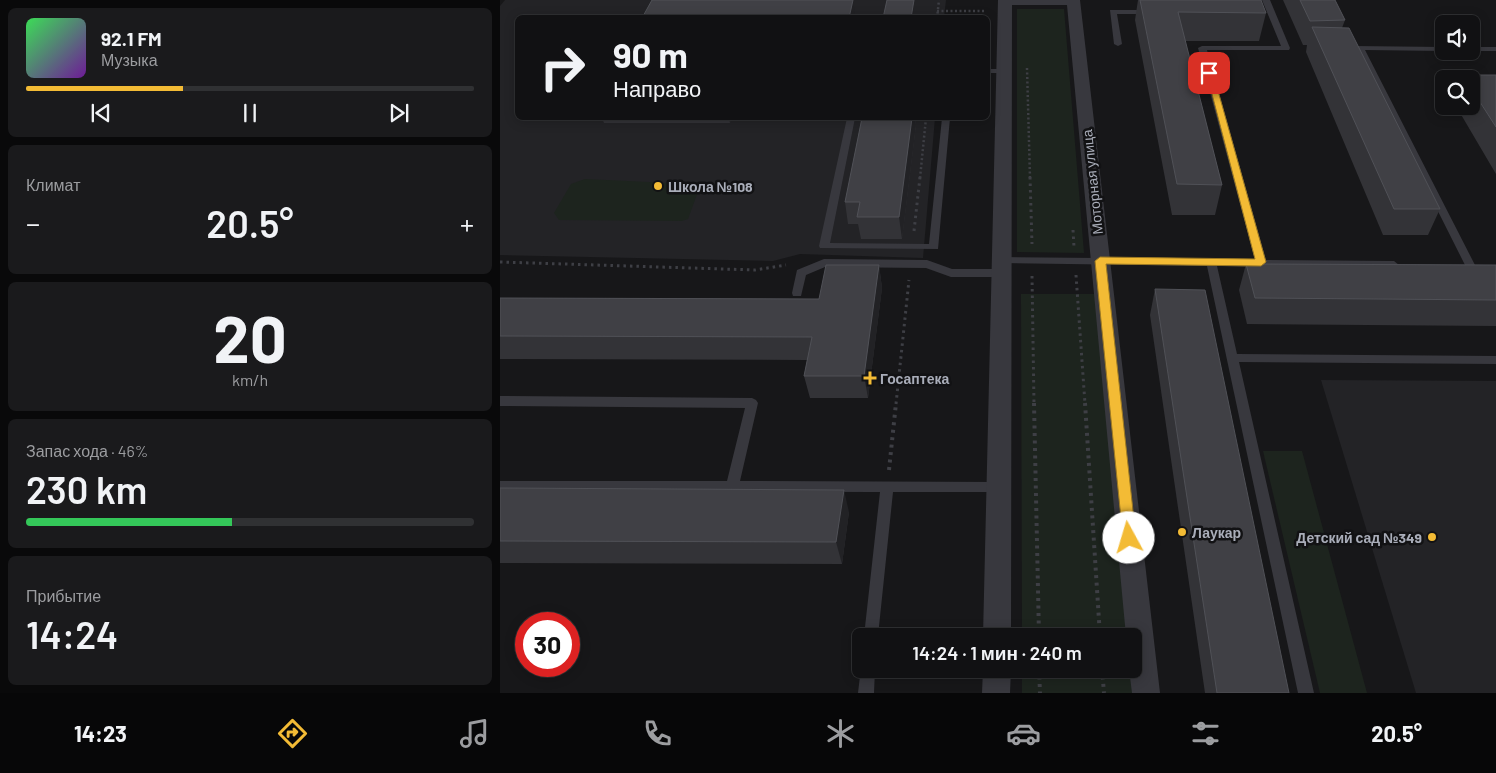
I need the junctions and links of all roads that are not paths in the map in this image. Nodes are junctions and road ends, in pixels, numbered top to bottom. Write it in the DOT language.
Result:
graph roads {
  1 [pos="1005,0"];
  2 [pos="1073,0"];
  3 [pos="1266,0"];
  4 [pos="1162,12"];
  5 [pos="1118,44"];
  6 [pos="1342,48"];
  7 [pos="1360,48"];
  8 [pos="1435,49"];
  9 [pos="1480,49"];
  10 [pos="1496,50"];
  11 [pos="996,71"];
  12 [pos="852,120"];
  13 [pos="946,120"];
  14 [pos="1100,261"];
  15 [pos="1211,261"];
  16 [pos="1261,262"];
  17 [pos="1404,265"];
  18 [pos="1003,267"];
  19 [pos="1471,267"];
  20 [pos="796,293"];
  21 [pos="1233,358"];
  22 [pos="1496,360"];
  23 [pos="500,401"];
  24 [pos="500,486"];
  25 [pos="732,486"];
  26 [pos="887,487"];
  27 [pos="999,487"];
  28 [pos="873,628"];
  29 [pos="997,628"];
  30 [pos="867,678"];
  31 [pos="997,678"];
  32 [pos="866,693"];
  33 [pos="996,693"];
  34 [pos="1146,693"];
  35 [pos="1306,693"];
  1 -- 2 [label="street"];
  1 -- 11 [label="street"];
  2 -- 14 [label="street, Моторная улица"];
  3 -- 16 [label="lane"];
  4 -- 5 [label="lane"];
  6 -- 7 [label="lane"];
  7 -- 8 [label="lane"];
  7 -- 19 [label="lane"];
  9 -- 10 [label="lane"];
  11 -- 18 [label="street"];
  12 -- 13 [label="lane"];
  14 -- 15 [label="lane"];
  14 -- 18 [label="lane"];
  14 -- 34 [label="street, Моторная улица"];
  15 -- 16 [label="lane"];
  15 -- 21 [label="lane"];
  16 -- 17 [label="lane"];
  18 -- 20 [label="lane"];
  18 -- 27 [label="street"];
  21 -- 22 [label="lane"];
  21 -- 35 [label="lane"];
  23 -- 25 [label="lane"];
  24 -- 25 [label="lane"];
  25 -- 26 [label="lane"];
  26 -- 27 [label="lane"];
  26 -- 28 [label="lane"];
  27 -- 29 [label="street"];
  30 -- 32 [label="lane"];
  31 -- 33 [label="street"];
}
